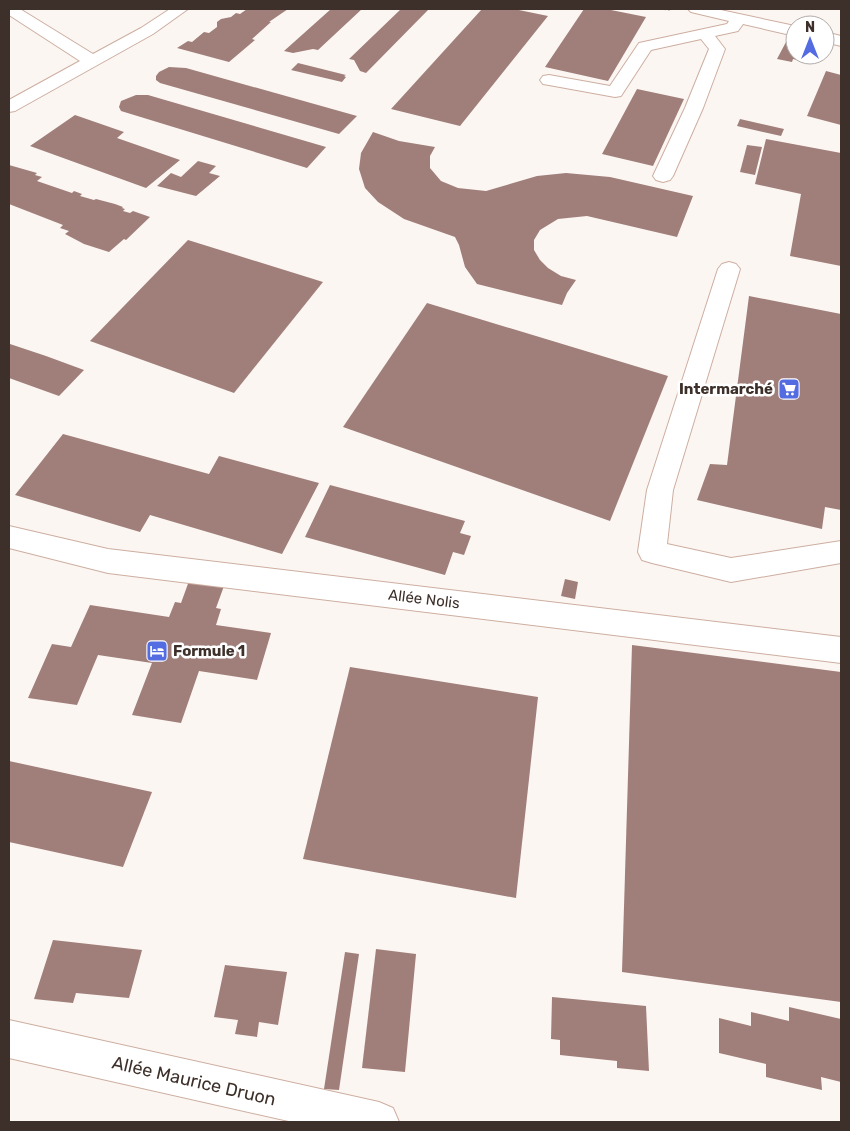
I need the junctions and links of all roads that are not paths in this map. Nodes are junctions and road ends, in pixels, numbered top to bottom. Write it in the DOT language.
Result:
graph roads {
  1 [pos="10,9"];
  2 [pos="180,9"];
  3 [pos="696,9"];
  4 [pos="739,18"];
  5 [pos="785,29"];
  6 [pos="704,33"];
  7 [pos="92,61"];
  8 [pos="549,80"];
  9 [pos="9,107"];
  10 [pos="664,176"];
  11 [pos="729,269"];
  12 [pos="9,537"];
  13 [pos="841,552"];
  14 [pos="841,650"];
  15 [pos="9,1039"];
  16 [pos="379,1122"];
  1 -- 7 [label="street"];
  2 -- 7 [label="street"];
  3 -- 4 [label="street"];
  4 -- 5 [label="street"];
  4 -- 6 [label="street"];
  6 -- 8 [label="street"];
  6 -- 10 [label="street"];
  7 -- 9 [label="street"];
  11 -- 13 [label="street"];
  12 -- 14 [label="street, Allée Nolis"];
  15 -- 16 [label="street, Allée Maurice Druon"];
}
